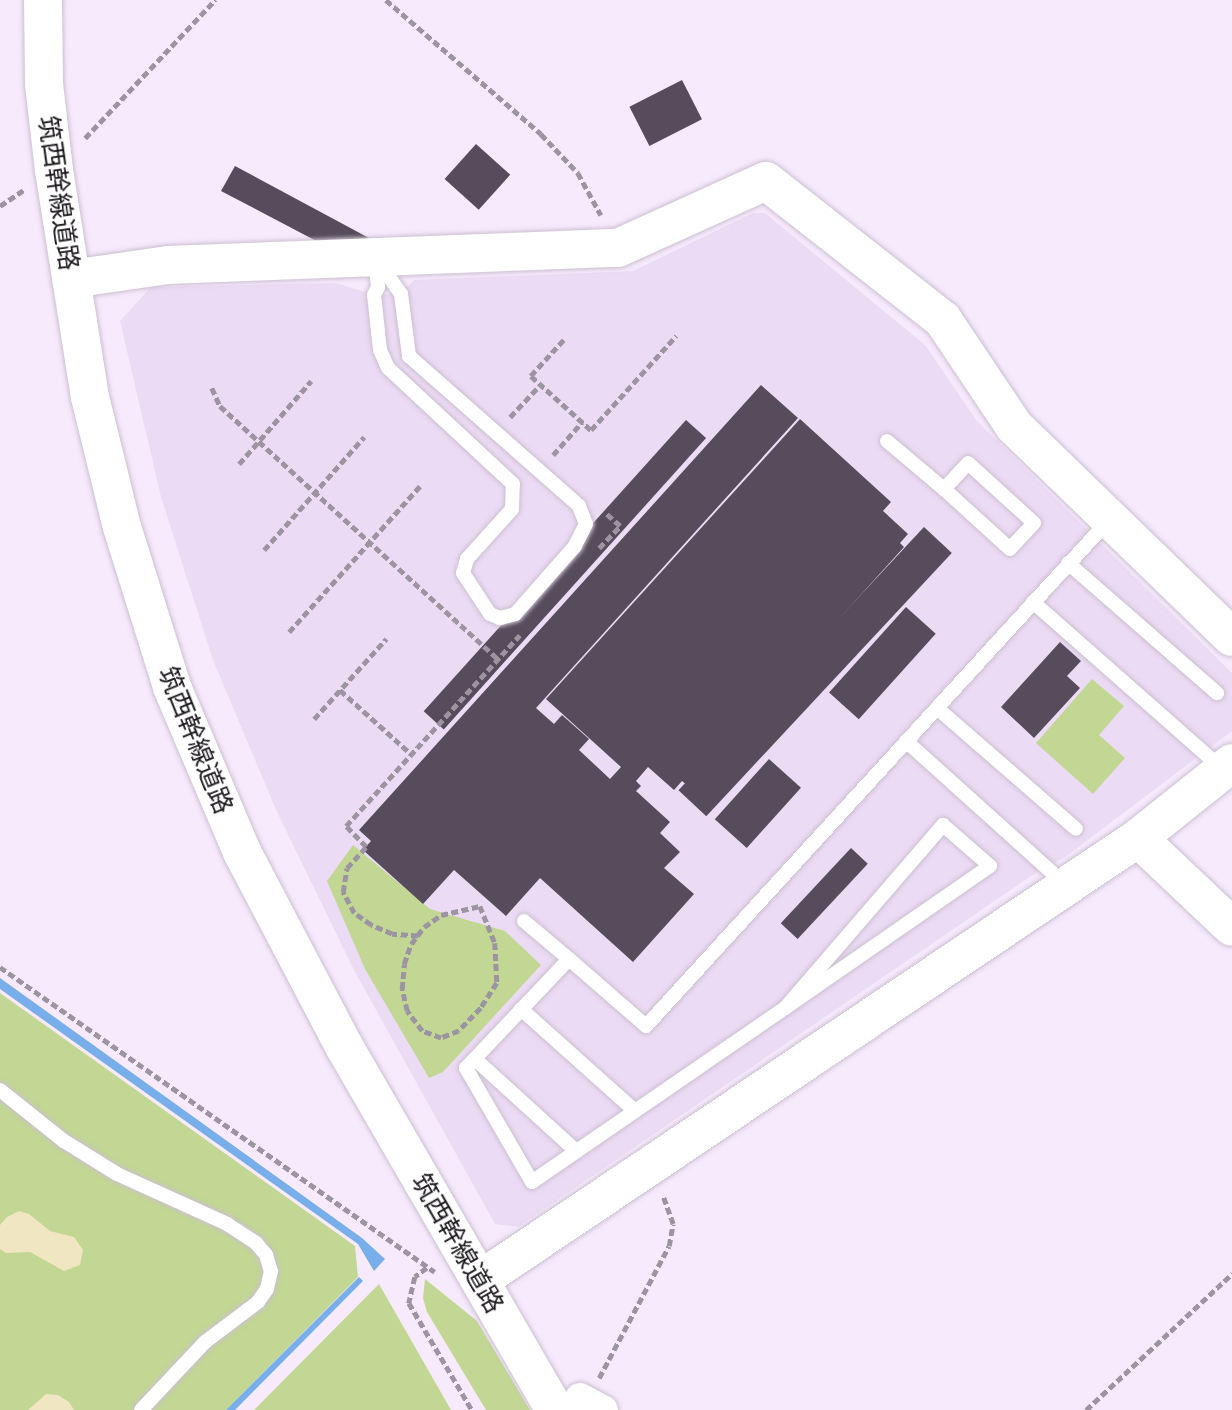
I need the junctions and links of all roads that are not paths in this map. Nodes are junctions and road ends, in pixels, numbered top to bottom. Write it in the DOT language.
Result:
graph roads {
  1 [pos="43,0"];
  2 [pos="375,257"];
  3 [pos="71,279"];
  4 [pos="887,441"];
  5 [pos="944,489"];
  6 [pos="1110,519"];
  7 [pos="1068,564"];
  8 [pos="1033,602"];
  9 [pos="1232,638"];
  10 [pos="1217,693"];
  11 [pos="937,708"];
  12 [pos="906,741"];
  13 [pos="1225,768"];
  14 [pos="1076,830"];
  15 [pos="1138,838"];
  16 [pos="1066,886"];
  17 [pos="524,921"];
  18 [pos="1232,926"];
  19 [pos="569,959"];
  20 [pos="785,1008"];
  21 [pos="521,1009"];
  22 [pos="475,1059"];
  23 [pos="0,1090"];
  24 [pos="635,1111"];
  25 [pos="576,1151"];
  26 [pos="480,1280"];
  27 [pos="581,1405"];
  28 [pos="141,1410"];
  1 -- 3 [label="street, 筑西幹線道路"];
  2 -- 2 [label="lane"];
  2 -- 3 [label="street"];
  2 -- 6 [label="street"];
  3 -- 26 [label="street, 筑西幹線道路"];
  4 -- 5 [label="lane"];
  5 -- 5 [label="lane"];
  6 -- 7 [label="lane"];
  6 -- 9 [label="street"];
  7 -- 8 [label="lane"];
  7 -- 10 [label="lane"];
  8 -- 11 [label="lane"];
  8 -- 13 [label="lane"];
  11 -- 12 [label="lane"];
  11 -- 14 [label="lane"];
  12 -- 16 [label="lane"];
  12 -- 19 [label="lane"];
  13 -- 15 [label="street"];
  15 -- 16 [label="street"];
  15 -- 18 [label="street"];
  16 -- 26 [label="street"];
  17 -- 19 [label="lane"];
  19 -- 21 [label="lane"];
  20 -- 20 [label="lane"];
  20 -- 24 [label="lane"];
  21 -- 22 [label="lane"];
  21 -- 24 [label="lane"];
  22 -- 25 [label="lane"];
  22 -- 25 [label="lane"];
  23 -- 28 [label="lane"];
  24 -- 25 [label="lane"];
  26 -- 27 [label="street, 筑西幹線道路"];
}
